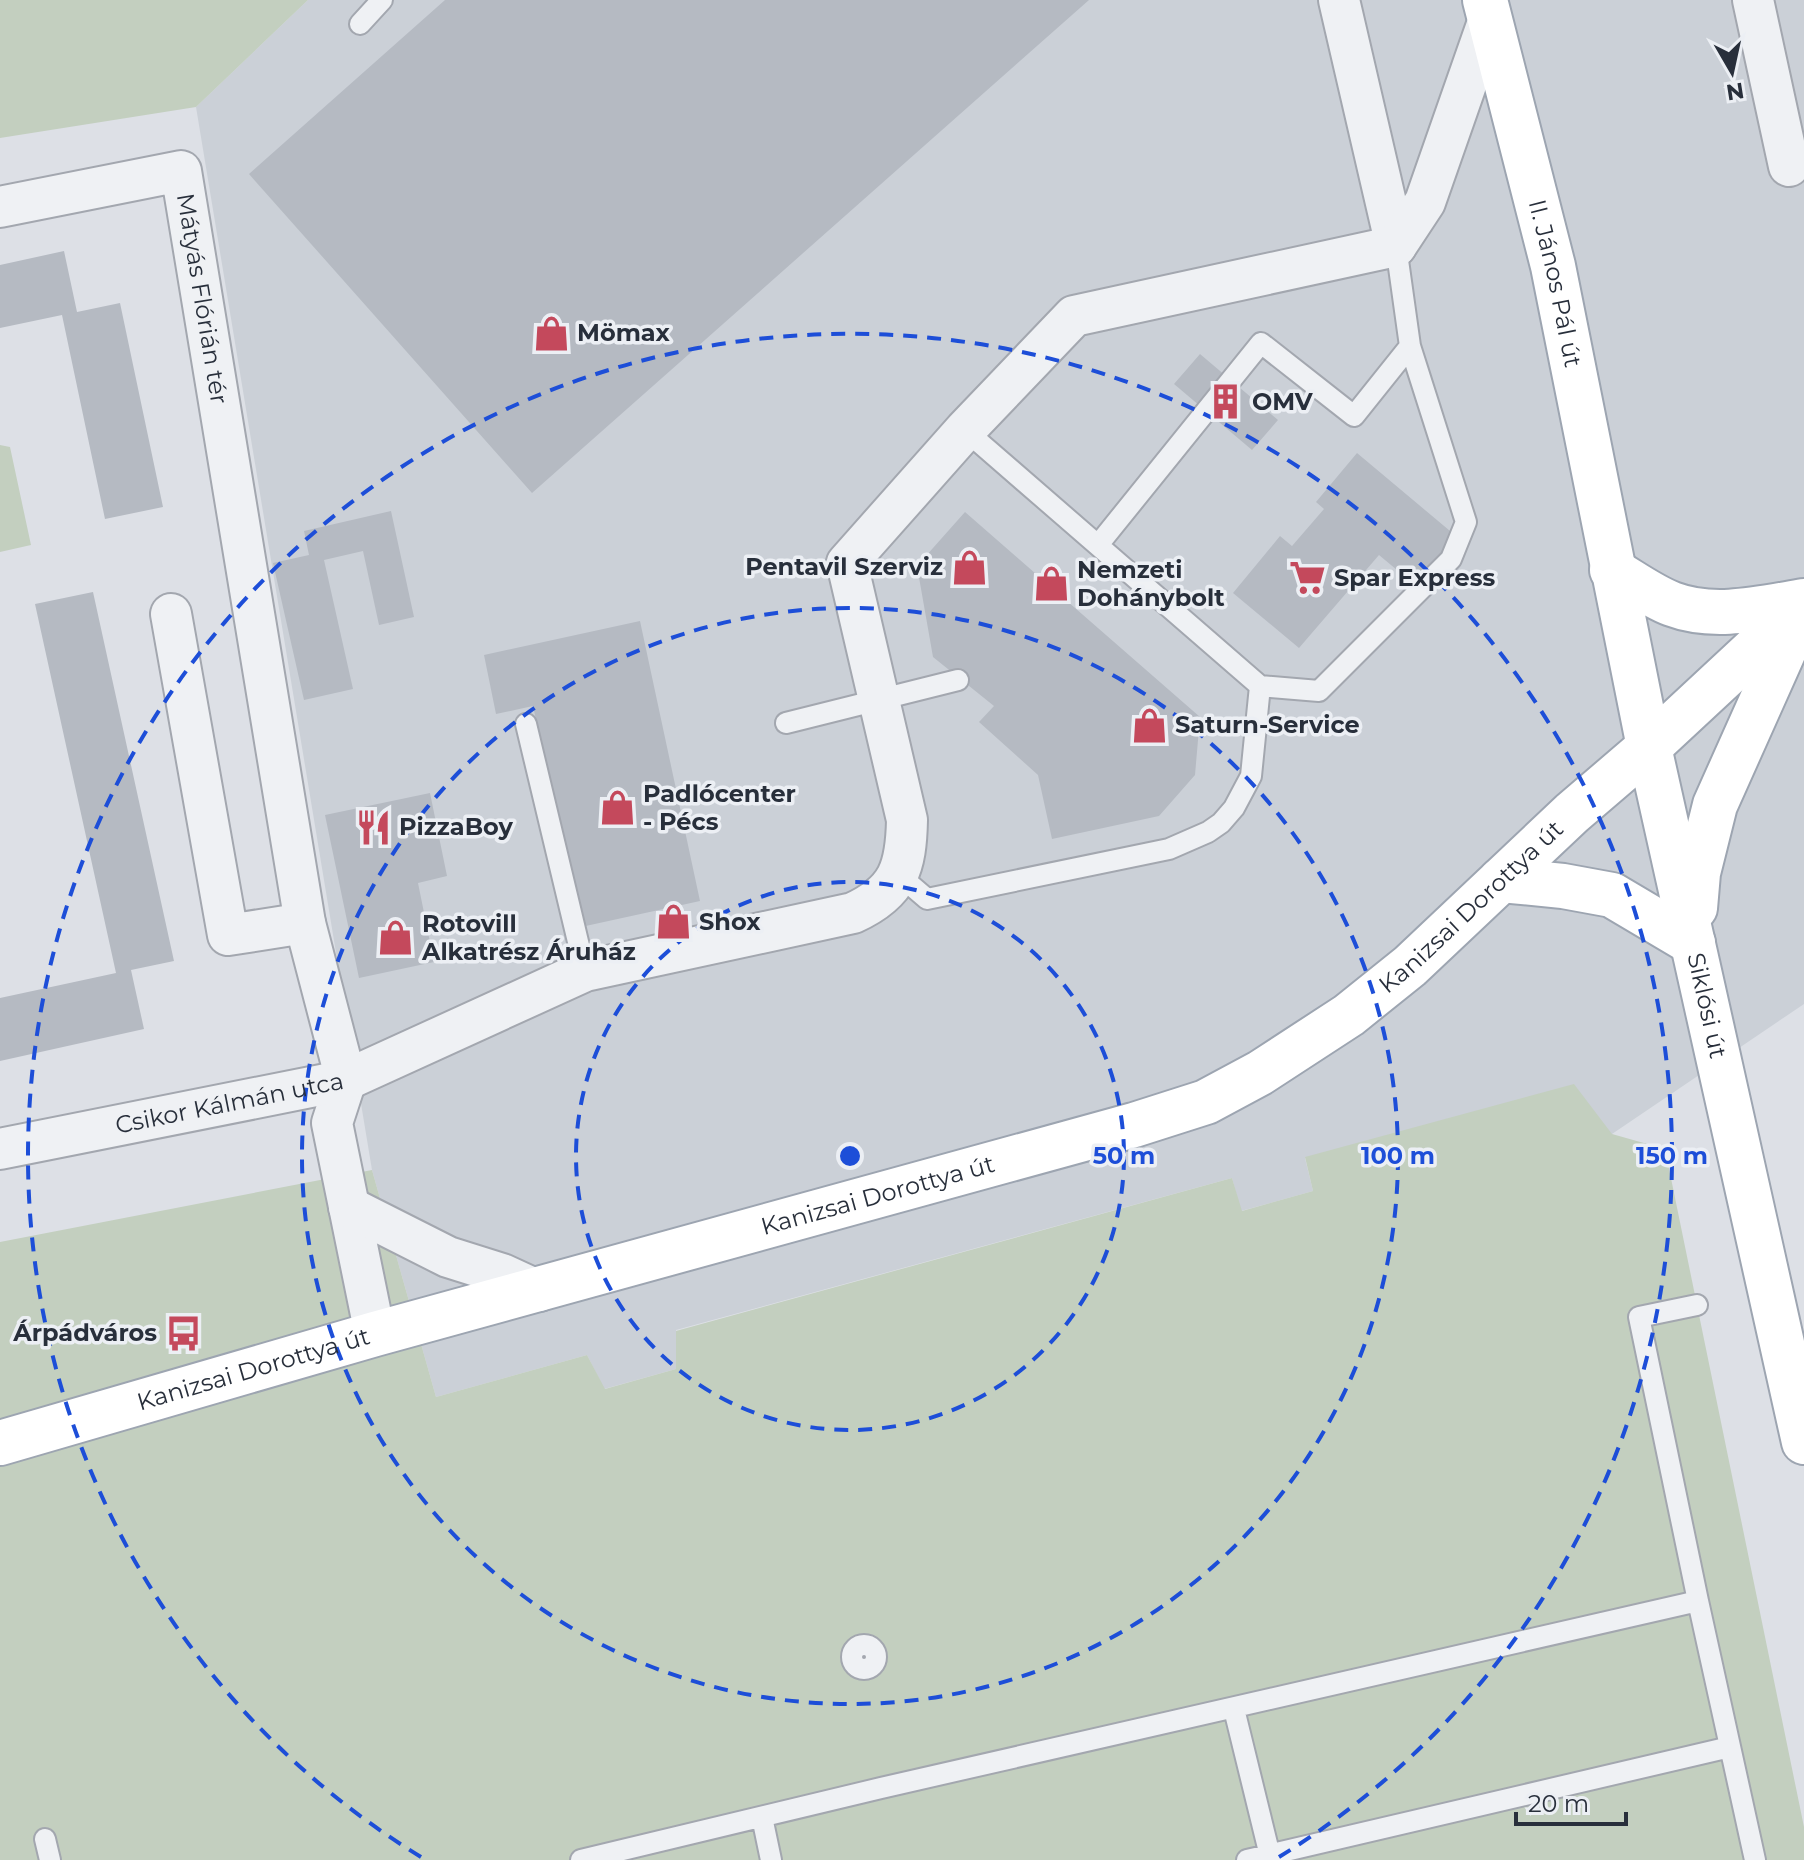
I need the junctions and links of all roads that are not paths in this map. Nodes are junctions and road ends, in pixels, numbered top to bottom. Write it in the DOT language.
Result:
graph roads {
  1 [pos="382,0"];
  2 [pos="1339,0"];
  3 [pos="1753,0"];
  4 [pos="1487,10"];
  5 [pos="360,24"];
  6 [pos="1789,166"];
  7 [pos="0,207"];
  8 [pos="1396,246"];
  9 [pos="1410,346"];
  10 [pos="965,430"];
  11 [pos="237,514"];
  12 [pos="1098,545"];
  13 [pos="1612,570"];
  14 [pos="1804,603"];
  15 [pos="171,614"];
  16 [pos="958,680"];
  17 [pos="1260,686"];
  18 [pos="879,700"];
  19 [pos="786,723"];
  20 [pos="526,724"];
  21 [pos="1649,747"];
  22 [pos="899,875"];
  23 [pos="1501,880"];
  24 [pos="305,923"];
  25 [pos="1693,943"];
  26 [pos="585,971"];
  27 [pos="346,1080"];
  28 [pos="0,1149"];
  29 [pos="349,1207"];
  30 [pos="539,1291"];
  31 [pos="1697,1305"];
  32 [pos="375,1334"];
  33 [pos="1804,1442"];
  34 [pos="0,1443"];
  35 [pos="1698,1601"];
  36 [pos="1234,1709"];
  37 [pos="1730,1747"];
  38 [pos="762,1817"];
  39 [pos="45,1839"];
  40 [pos="1271,1857"];
  41 [pos="50,1860"];
  42 [pos="581,1860"];
  43 [pos="771,1860"];
  44 [pos="1247,1860"];
  45 [pos="1755,1860"];
  1 -- 5 [label="lane"];
  2 -- 8 [label="street"];
  3 -- 6 [label="street"];
  4 -- 8 [label="street"];
  4 -- 13 [label="main road, II. János Pál út"];
  7 -- 11 [label="street, Mátyás Flórián tér"];
  8 -- 9 [label="lane"];
  8 -- 10 [label="street"];
  9 -- 12 [label="lane"];
  9 -- 17 [label="lane"];
  10 -- 12 [label="lane"];
  10 -- 18 [label="street"];
  11 -- 24 [label="street, Csikor Kálmán utca"];
  12 -- 17 [label="lane"];
  13 -- 14 [label="main road"];
  13 -- 21 [label="main road, Siklósi út"];
  14 -- 21 [label="main road, Kanizsai Dorottya út"];
  14 -- 25 [label="main road"];
  15 -- 24 [label="street"];
  16 -- 18 [label="lane"];
  17 -- 22 [label="lane"];
  18 -- 19 [label="lane"];
  18 -- 22 [label="street"];
  20 -- 26 [label="lane"];
  21 -- 23 [label="main road, Kanizsai Dorottya út"];
  21 -- 25 [label="main road, Siklósi út"];
  22 -- 26 [label="street"];
  23 -- 25 [label="main road"];
  23 -- 30 [label="main road, Kanizsai Dorottya út"];
  24 -- 27 [label="street, Csikor Kálmán utca"];
  25 -- 33 [label="main road, Siklósi út"];
  26 -- 27 [label="street"];
  27 -- 28 [label="street, Csikor Kálmán utca"];
  27 -- 29 [label="street"];
  29 -- 30 [label="street"];
  29 -- 32 [label="street"];
  30 -- 32 [label="main road, Kanizsai Dorottya út"];
  31 -- 35 [label="lane"];
  32 -- 34 [label="main road, Kanizsai Dorottya út"];
  35 -- 36 [label="lane"];
  35 -- 37 [label="lane"];
  36 -- 38 [label="lane"];
  36 -- 40 [label="lane"];
  37 -- 40 [label="lane"];
  37 -- 45 [label="lane"];
  38 -- 42 [label="lane"];
  38 -- 43 [label="lane"];
  39 -- 41 [label="lane"];
  40 -- 44 [label="lane"];
}
